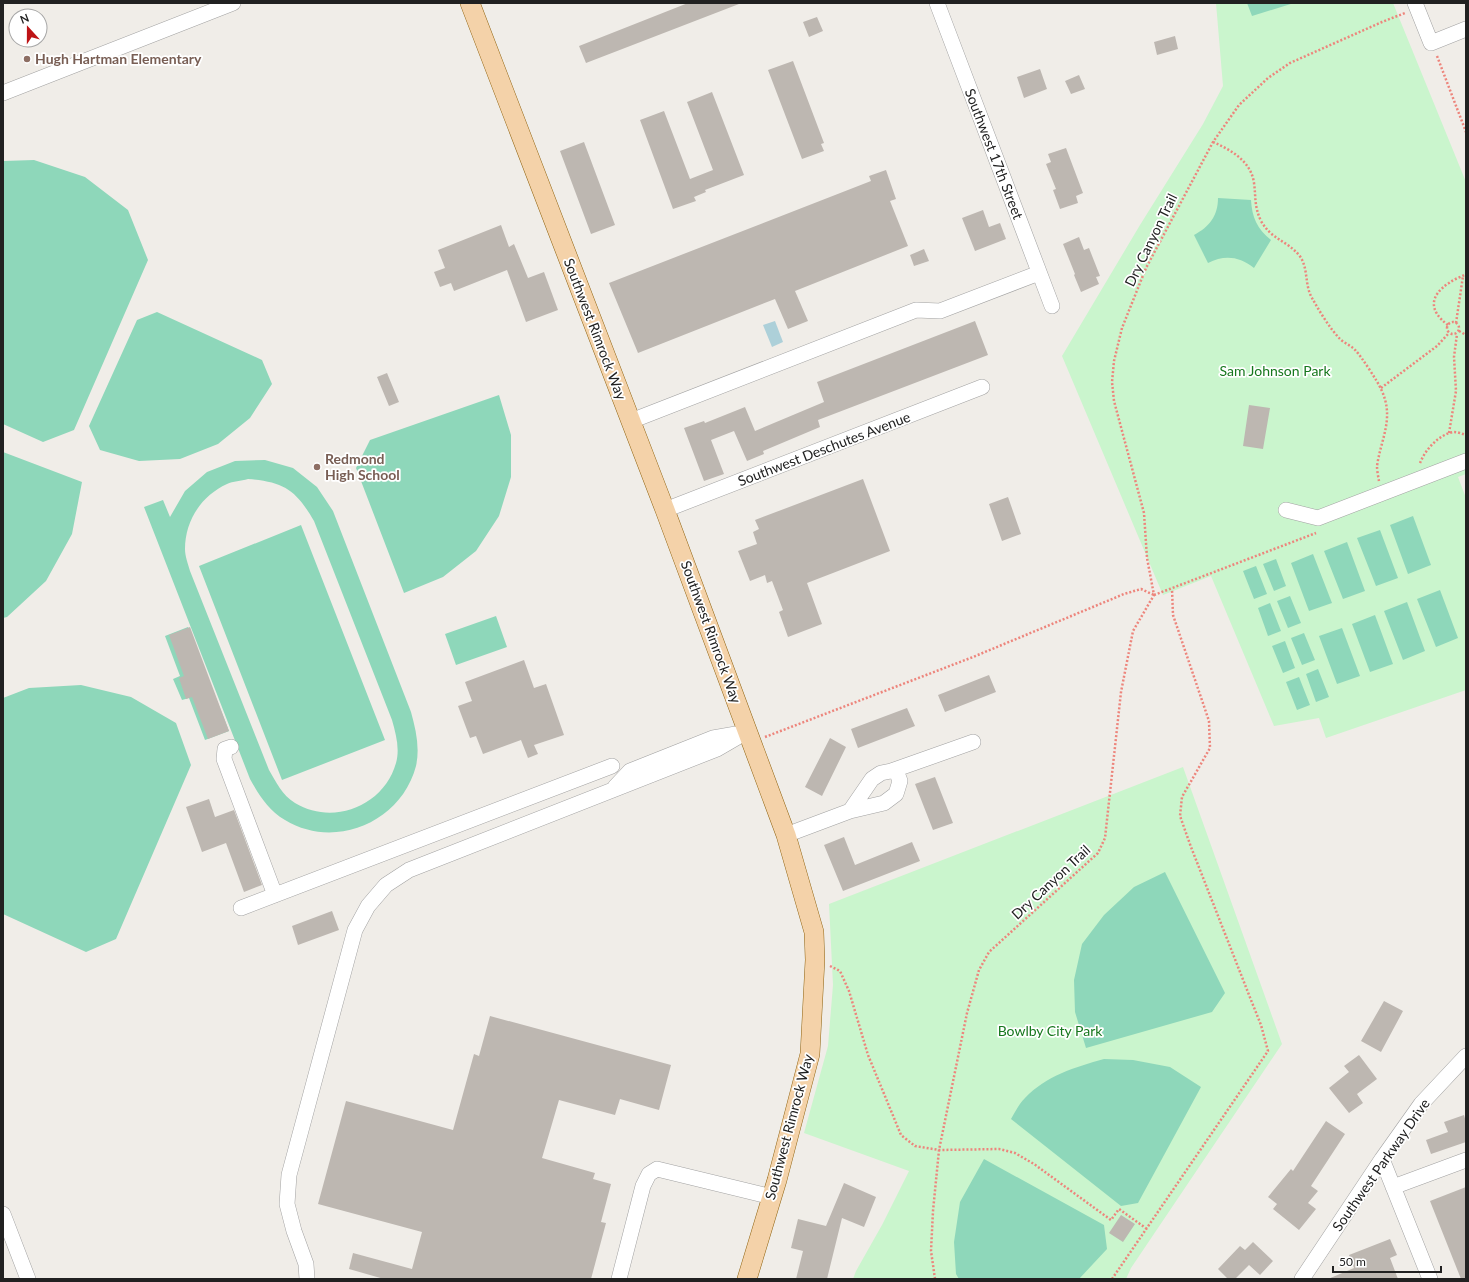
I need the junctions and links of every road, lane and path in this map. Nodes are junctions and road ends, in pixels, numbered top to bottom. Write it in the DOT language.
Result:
graph roads {
  1 [pos="233,3"];
  2 [pos="470,3"];
  3 [pos="937,3"];
  4 [pos="1416,6"];
  5 [pos="1466,29"];
  6 [pos="1431,43"];
  7 [pos="3,93"];
  8 [pos="1466,132"];
  9 [pos="1213,142"];
  10 [pos="1039,273"];
  11 [pos="1465,275"];
  12 [pos="1052,306"];
  13 [pos="1456,323"];
  14 [pos="1448,326"];
  15 [pos="1449,333"];
  16 [pos="1458,333"];
  17 [pos="1466,335"];
  18 [pos="982,387"];
  19 [pos="631,421"];
  20 [pos="1449,434"];
  21 [pos="1466,435"];
  22 [pos="1466,461"];
  23 [pos="1414,481"];
  24 [pos="665,510"];
  25 [pos="1286,510"];
  26 [pos="1172,589"];
  27 [pos="1154,595"];
  28 [pos="750,737"];
  29 [pos="974,742"];
  30 [pos="231,746"];
  31 [pos="612,766"];
  32 [pos="891,771"];
  33 [pos="850,811"];
  34 [pos="786,835"];
  35 [pos="275,895"];
  36 [pos="241,908"];
  37 [pos="815,960"];
  38 [pos="1466,1056"];
  39 [pos="938,1150"];
  40 [pos="1382,1159"];
  41 [pos="1466,1160"];
  42 [pos="1393,1187"];
  43 [pos="772,1197"];
  44 [pos="3,1214"];
  45 [pos="1147,1229"];
  46 [pos="28,1279"];
  47 [pos="307,1279"];
  48 [pos="619,1279"];
  49 [pos="747,1279"];
  50 [pos="935,1279"];
  51 [pos="1112,1279"];
  52 [pos="1302,1279"];
  53 [pos="1430,1279"];
  1 -- 7 [label="street"];
  2 -- 19 [label="main road, Southwest Rimrock Way"];
  3 -- 10 [label="street, Southwest 17th Street"];
  4 -- 6 [label="street"];
  4 -- 9 [label="path, Dry Canyon Trail"];
  5 -- 6 [label="street"];
  6 -- 8 [label="path"];
  9 -- 15 [label="path"];
  9 -- 27 [label="path, Dry Canyon Trail"];
  10 -- 12 [label="street, Southwest 17th Street"];
  10 -- 19 [label="street"];
  11 -- 13 [label="path"];
  11 -- 14 [label="path"];
  13 -- 14 [label="path"];
  13 -- 16 [label="path"];
  14 -- 15 [label="path"];
  15 -- 16 [label="path"];
  16 -- 17 [label="path"];
  16 -- 20 [label="path"];
  18 -- 24 [label="street, Southwest Deschutes Avenue"];
  19 -- 24 [label="main road, Southwest Rimrock Way"];
  20 -- 21 [label="path"];
  20 -- 23 [label="path"];
  22 -- 23 [label="street"];
  23 -- 25 [label="street"];
  24 -- 28 [label="main road, Southwest Rimrock Way"];
  26 -- 45 [label="path"];
  27 -- 28 [label="path"];
  27 -- 39 [label="path, Dry Canyon Trail"];
  28 -- 34 [label="main road, Southwest Rimrock Way"];
  28 -- 47 [label="street"];
  29 -- 32 [label="street"];
  30 -- 35 [label="street"];
  31 -- 35 [label="street"];
  32 -- 33 [label="street"];
  32 -- 33 [label="street"];
  33 -- 34 [label="street"];
  34 -- 37 [label="main road, Southwest Rimrock Way"];
  35 -- 36 [label="street"];
  37 -- 39 [label="path"];
  37 -- 43 [label="main road, Southwest Rimrock Way"];
  38 -- 40 [label="street, Southwest Parkway Drive"];
  39 -- 45 [label="path"];
  39 -- 50 [label="path, Dry Canyon Trail"];
  40 -- 42 [label="street"];
  40 -- 52 [label="street, Southwest Parkway Drive"];
  41 -- 42 [label="street"];
  42 -- 53 [label="street"];
  43 -- 48 [label="street"];
  43 -- 49 [label="main road, Southwest Rimrock Way"];
  44 -- 46 [label="street"];
  45 -- 51 [label="path"];
}
